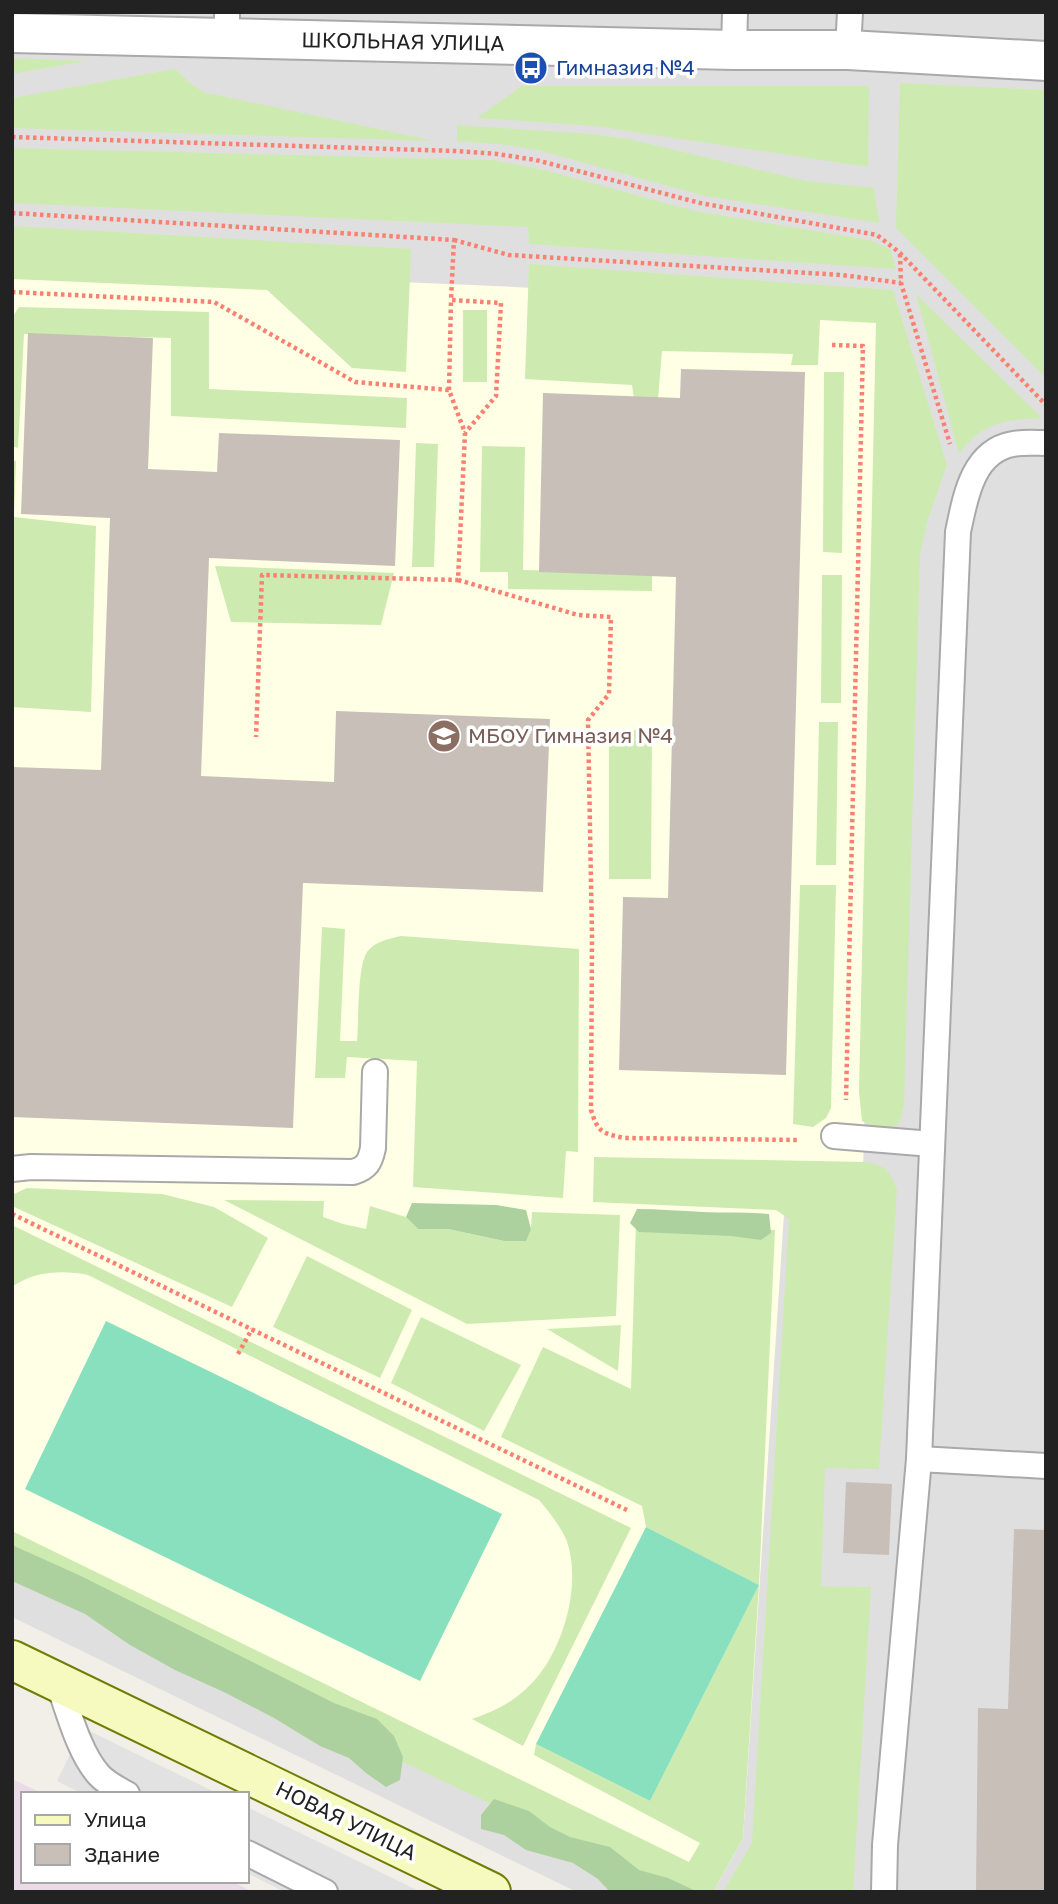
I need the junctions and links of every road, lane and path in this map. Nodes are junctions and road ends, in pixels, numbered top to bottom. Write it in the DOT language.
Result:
graph roads {
  1 [pos="734,12"];
  2 [pos="850,12"];
  3 [pos="227,25"];
  4 [pos="12,33"];
  5 [pos="734,50"];
  6 [pos="848,50"];
  7 [pos="1046,61"];
  8 [pos="12,136"];
  9 [pos="12,214"];
  10 [pos="454,240"];
  11 [pos="900,253"];
  12 [pos="901,283"];
  13 [pos="12,292"];
  14 [pos="451,300"];
  15 [pos="832,345"];
  16 [pos="449,390"];
  17 [pos="1046,405"];
  18 [pos="465,433"];
  19 [pos="1046,443"];
  20 [pos="965,495"];
  21 [pos="458,580"];
  22 [pos="257,737"];
  23 [pos="375,1072"];
  24 [pos="834,1136"];
  25 [pos="932,1144"];
  26 [pos="12,1169"];
  27 [pos="12,1214"];
  28 [pos="252,1329"];
  29 [pos="238,1354"];
  30 [pos="919,1460"];
  31 [pos="1046,1466"];
  32 [pos="626,1510"];
  33 [pos="12,1660"];
  34 [pos="58,1682"];
  35 [pos="124,1792"];
  36 [pos="248,1854"];
  37 [pos="325,1892"];
  38 [pos="491,1892"];
  39 [pos="884,1892"];
  1 -- 5 [label="lane"];
  2 -- 6 [label="lane"];
  3 -- 4 [label="street, ШКОЛЬНАЯ УЛИЦА"];
  3 -- 5 [label="street, ШКОЛЬНАЯ УЛИЦА"];
  5 -- 6 [label="street, ШКОЛЬНАЯ УЛИЦА"];
  6 -- 7 [label="street, ШКОЛЬНАЯ УЛИЦА"];
  8 -- 11 [label="path"];
  9 -- 10 [label="path"];
  10 -- 12 [label="path"];
  10 -- 14 [label="path"];
  11 -- 12 [label="path"];
  11 -- 17 [label="path"];
  12 -- 20 [label="path"];
  13 -- 16 [label="path"];
  14 -- 16 [label="path"];
  14 -- 18 [label="path"];
  15 -- 24 [label="path"];
  16 -- 18 [label="path"];
  18 -- 21 [label="path"];
  19 -- 20 [label="lane"];
  20 -- 25 [label="lane"];
  21 -- 22 [label="path"];
  21 -- 24 [label="path"];
  23 -- 26 [label="lane"];
  24 -- 25 [label="lane"];
  25 -- 30 [label="lane"];
  27 -- 28 [label="path"];
  28 -- 29 [label="path"];
  28 -- 32 [label="path"];
  30 -- 31 [label="lane"];
  30 -- 39 [label="lane"];
  33 -- 34 [label="street, НОВАЯ УЛИЦА"];
  34 -- 35 [label="lane"];
  34 -- 38 [label="street, НОВАЯ УЛИЦА"];
  36 -- 37 [label="lane"];
}
